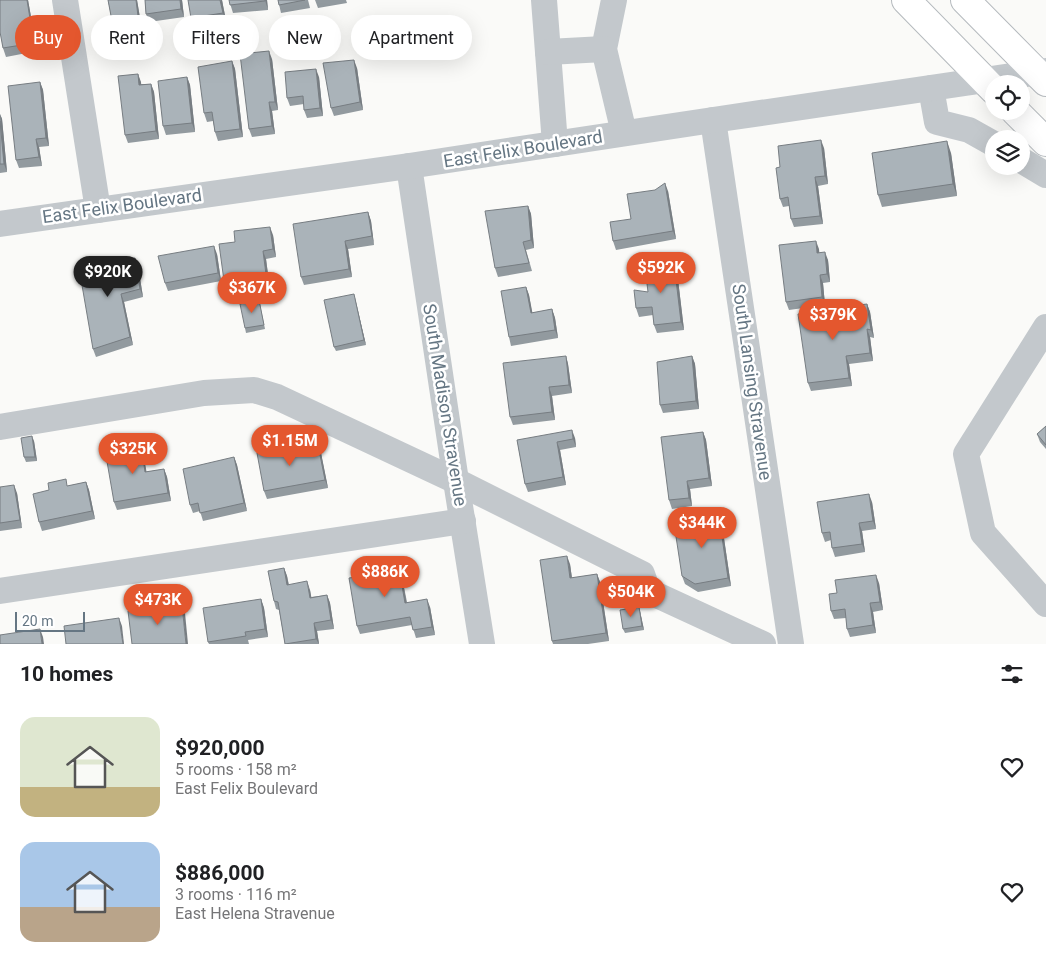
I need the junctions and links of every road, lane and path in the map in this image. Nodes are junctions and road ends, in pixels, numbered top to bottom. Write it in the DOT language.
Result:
graph roads {
  1 [pos="65,0"];
  2 [pos="544,0"];
  3 [pos="614,0"];
  4 [pos="906,0"];
  5 [pos="965,0"];
  6 [pos="604,48"];
  7 [pos="548,52"];
  8 [pos="1043,76"];
  9 [pos="1030,78"];
  10 [pos="985,81"];
  11 [pos="985,85"];
  12 [pos="931,88"];
  13 [pos="714,120"];
  14 [pos="1024,120"];
  15 [pos="624,133"];
  16 [pos="985,139"];
  17 [pos="1046,142"];
  18 [pos="554,144"];
  19 [pos="1030,165"];
  20 [pos="409,166"];
  21 [pos="1046,175"];
  22 [pos="98,210"];
  23 [pos="0,224"];
  24 [pos="1046,327"];
  25 [pos="0,426"];
  26 [pos="456,481"];
  27 [pos="463,521"];
  28 [pos="0,591"];
  29 [pos="1046,604"];
  30 [pos="482,644"];
  31 [pos="763,644"];
  32 [pos="791,644"];
  1 -- 22 [label="street"];
  2 -- 7 [label="street"];
  3 -- 6 [label="street"];
  4 -- 10 [label="main road"];
  5 -- 8 [label="main road"];
  6 -- 7 [label="street"];
  6 -- 15 [label="street"];
  7 -- 18 [label="street"];
  8 -- 9 [label="street, East Felix Boulevard"];
  11 -- 12 [label="street, East Felix Boulevard"];
  12 -- 13 [label="street, East Felix Boulevard"];
  12 -- 16 [label="street"];
  13 -- 15 [label="street, East Felix Boulevard"];
  13 -- 32 [label="street, South Lansing Stravenue"];
  14 -- 17 [label="main road"];
  15 -- 18 [label="street, East Felix Boulevard"];
  18 -- 20 [label="street, East Felix Boulevard"];
  19 -- 21 [label="street"];
  20 -- 22 [label="street, East Felix Boulevard"];
  20 -- 26 [label="street, South Madison Stravenue"];
  22 -- 23 [label="street, East Felix Boulevard"];
  24 -- 29 [label="street"];
  25 -- 26 [label="street"];
  26 -- 27 [label="street, South Madison Stravenue"];
  26 -- 31 [label="street"];
  27 -- 28 [label="street"];
  27 -- 30 [label="street, South Madison Stravenue"];
}
